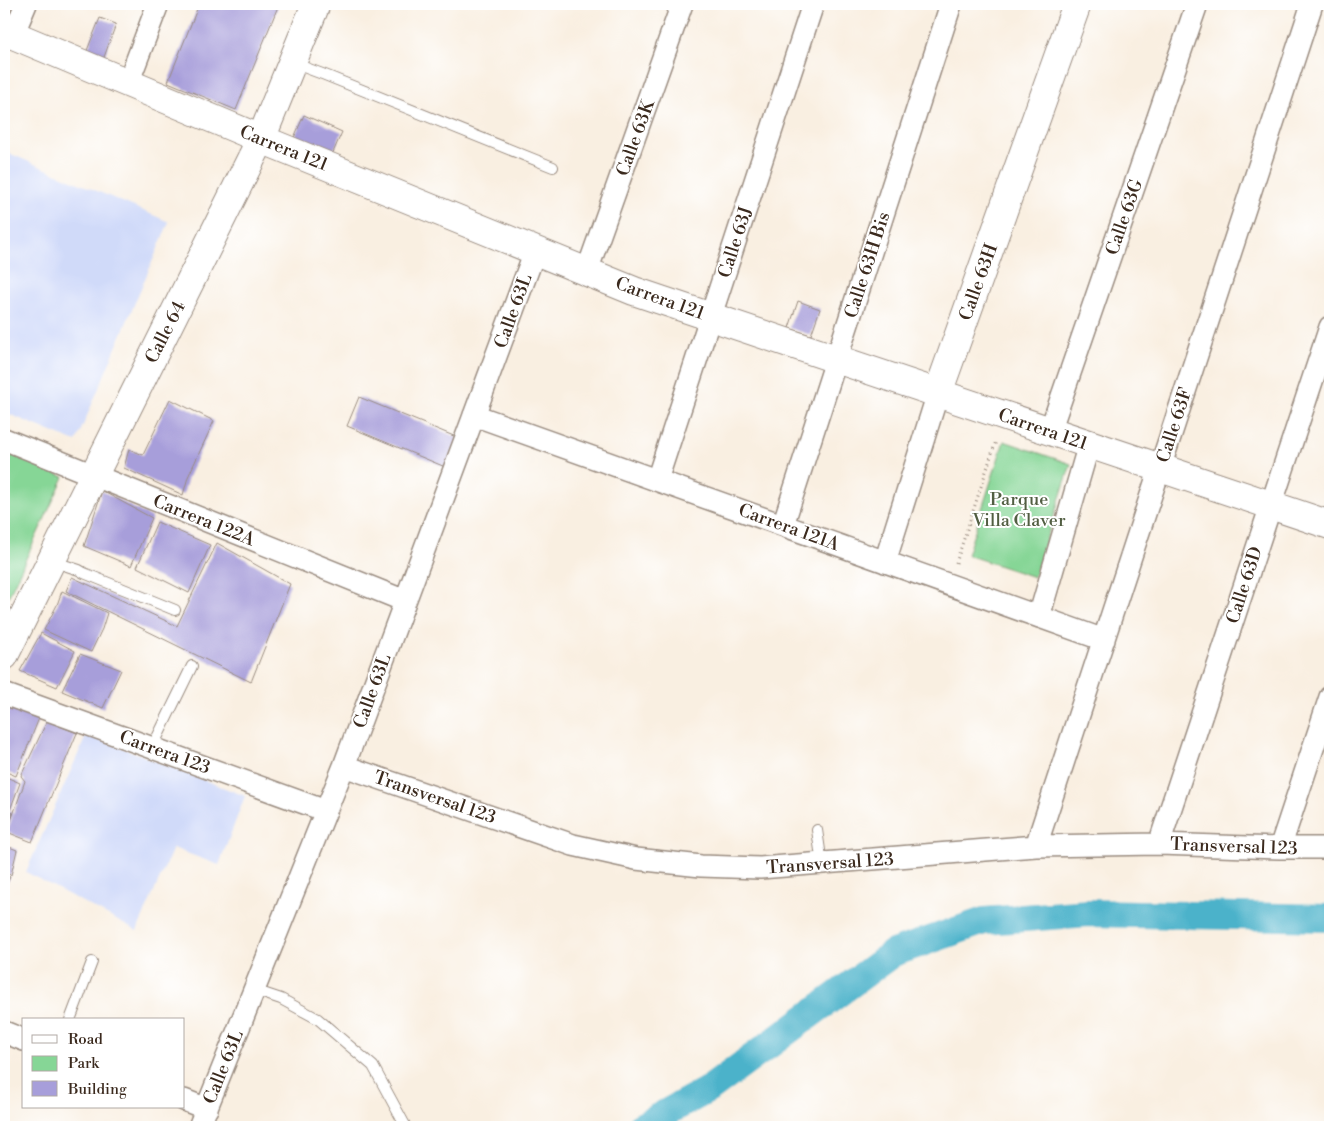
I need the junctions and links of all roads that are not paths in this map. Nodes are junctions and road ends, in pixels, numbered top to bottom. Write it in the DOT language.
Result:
graph roads {
  1 [pos="26,4"];
  2 [pos="158,4"];
  3 [pos="316,4"];
  4 [pos="682,4"];
  5 [pos="813,4"];
  6 [pos="951,4"];
  7 [pos="1077,4"];
  8 [pos="1197,4"];
  9 [pos="1312,4"];
  10 [pos="8,33"];
  11 [pos="292,63"];
  12 [pos="128,83"];
  13 [pos="261,139"];
  14 [pos="553,167"];
  15 [pos="535,250"];
  16 [pos="587,271"];
  17 [pos="711,316"];
  18 [pos="1330,327"];
  19 [pos="836,359"];
  20 [pos="938,393"];
  21 [pos="474,415"];
  22 [pos="1050,431"];
  23 [pos="4,439"];
  24 [pos="1089,444"];
  25 [pos="1160,468"];
  26 [pos="93,475"];
  27 [pos="657,480"];
  28 [pos="1271,505"];
  29 [pos="783,525"];
  30 [pos="1330,525"];
  31 [pos="51,560"];
  32 [pos="886,562"];
  33 [pos="405,601"];
  34 [pos="176,610"];
  35 [pos="1039,617"];
  36 [pos="1104,640"];
  37 [pos="4,656"];
  38 [pos="192,666"];
  39 [pos="4,694"];
  40 [pos="1330,697"];
  41 [pos="152,748"];
  42 [pos="344,766"];
  43 [pos="326,811"];
  44 [pos="816,830"];
  45 [pos="1159,844"];
  46 [pos="1036,846"];
  47 [pos="1280,848"];
  48 [pos="1330,848"];
  49 [pos="822,864"];
  50 [pos="92,962"];
  51 [pos="254,990"];
  52 [pos="71,1018"];
  53 [pos="4,1032"];
  54 [pos="22,1039"];
  55 [pos="185,1101"];
  56 [pos="203,1118"];
  57 [pos="406,1127"];
  1 -- 10 [label="street"];
  2 -- 12 [label="street"];
  3 -- 11 [label="street, Calle 64"];
  4 -- 16 [label="street, Calle 63K"];
  5 -- 17 [label="street, Calle 63J"];
  6 -- 19 [label="street, Calle 63H Bis"];
  7 -- 20 [label="street, Calle 63H"];
  8 -- 22 [label="street, Calle 63G"];
  9 -- 25 [label="street, Calle 63F"];
  10 -- 12 [label="street, Carrera 121"];
  11 -- 13 [label="street, Calle 64"];
  11 -- 14 [label="lane"];
  12 -- 13 [label="street, Carrera 121"];
  13 -- 15 [label="street, Carrera 121"];
  13 -- 26 [label="street, Calle 64"];
  15 -- 16 [label="street, Carrera 121"];
  15 -- 21 [label="street, Calle 63L"];
  16 -- 17 [label="street, Carrera 121"];
  17 -- 19 [label="street, Carrera 121"];
  17 -- 27 [label="street, Calle 63J"];
  18 -- 28 [label="street, Calle 63D"];
  19 -- 20 [label="street, Carrera 121"];
  19 -- 29 [label="street, Calle 63H Bis"];
  20 -- 22 [label="street, Carrera 121"];
  20 -- 32 [label="street, Calle 63H"];
  21 -- 27 [label="street, Carrera 121A"];
  21 -- 33 [label="street, Calle 63L"];
  22 -- 24 [label="street, Carrera 121"];
  23 -- 26 [label="street, Carrera 122A"];
  24 -- 25 [label="street, Carrera 121"];
  24 -- 35 [label="street"];
  25 -- 28 [label="street, Carrera 121"];
  25 -- 36 [label="street, Calle 63F"];
  26 -- 31 [label="street, Calle 64"];
  26 -- 33 [label="street, Carrera 122A"];
  27 -- 29 [label="street, Carrera 121A"];
  28 -- 30 [label="street, Carrera 121"];
  28 -- 45 [label="street, Calle 63D"];
  29 -- 32 [label="street, Carrera 121A"];
  31 -- 34 [label="lane"];
  31 -- 37 [label="street, Calle 64"];
  32 -- 35 [label="street, Carrera 121A"];
  33 -- 42 [label="street, Calle 63L"];
  35 -- 36 [label="street, Carrera 121A"];
  36 -- 46 [label="street, Calle 63F"];
  38 -- 41 [label="lane"];
  39 -- 41 [label="street, Carrera 123"];
  40 -- 47 [label="street"];
  41 -- 43 [label="street, Carrera 123"];
  42 -- 43 [label="street, Calle 63L"];
  42 -- 49 [label="street, Transversal 123"];
  43 -- 51 [label="street, Calle 63L"];
  44 -- 49 [label="lane"];
  45 -- 46 [label="street, Transversal 123"];
  45 -- 47 [label="street, Transversal 123"];
  46 -- 49 [label="street, Transversal 123"];
  47 -- 48 [label="street, Transversal 123"];
  50 -- 52 [label="lane"];
  51 -- 56 [label="street, Calle 63L"];
  51 -- 57 [label="lane"];
  53 -- 54 [label="street"];
  55 -- 56 [label="street"];
}
